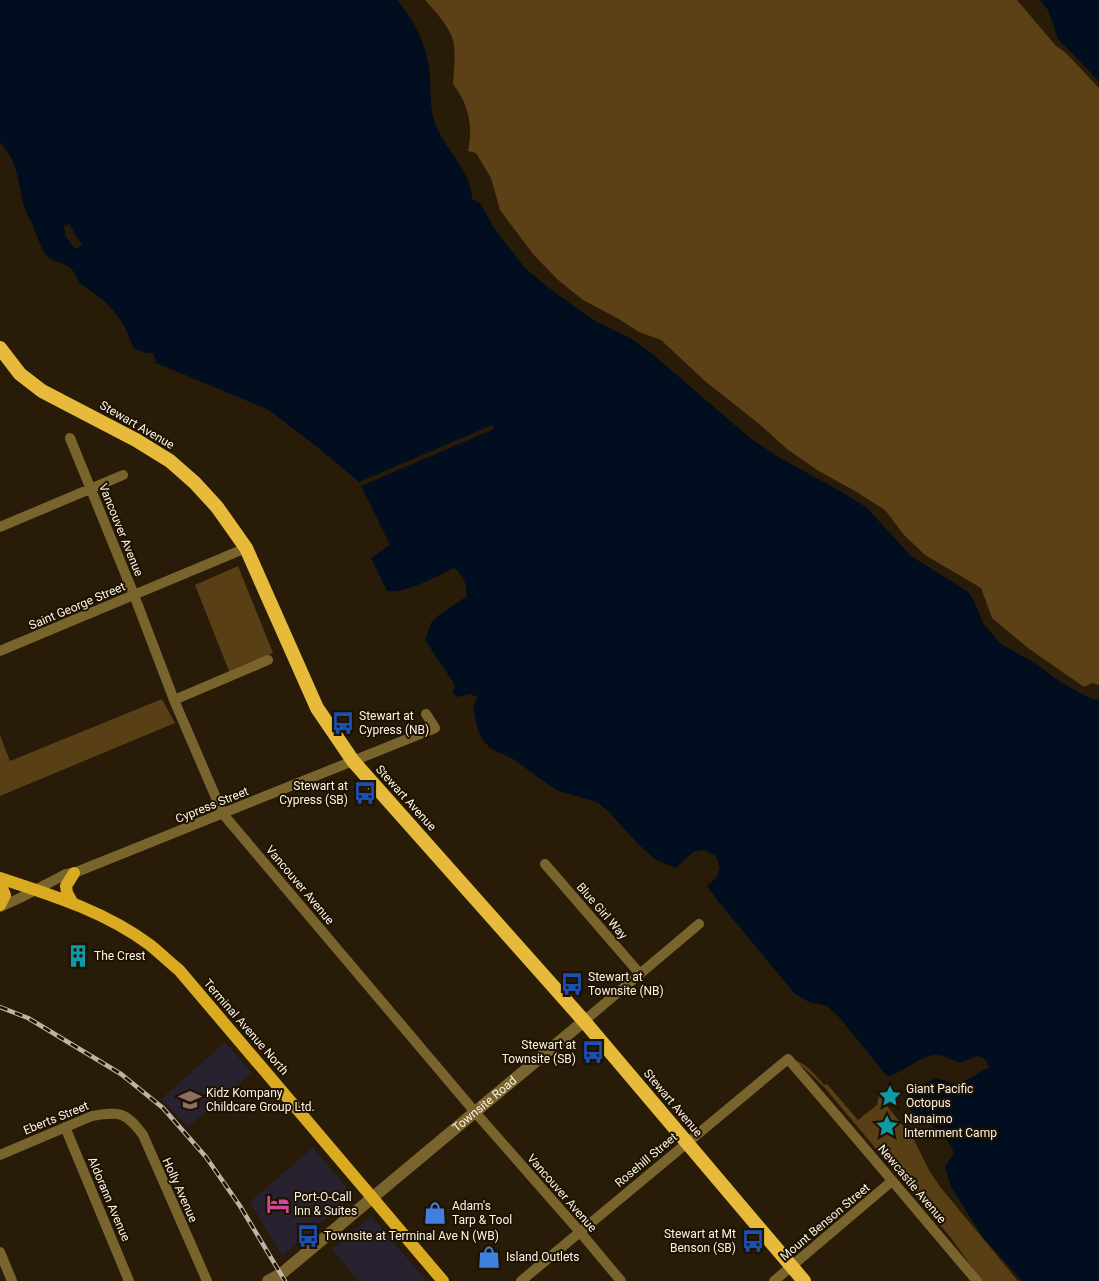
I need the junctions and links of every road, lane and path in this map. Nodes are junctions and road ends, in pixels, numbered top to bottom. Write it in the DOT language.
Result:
graph roads {
  1 [pos="0,348"];
  2 [pos="70,438"];
  3 [pos="123,475"];
  4 [pos="91,489"];
  5 [pos="0,527"];
  6 [pos="246,548"];
  7 [pos="134,595"];
  8 [pos="0,651"];
  9 [pos="268,660"];
  10 [pos="174,700"];
  11 [pos="426,714"];
  12 [pos="353,761"];
  13 [pos="223,814"];
  14 [pos="545,864"];
  15 [pos="74,873"];
  16 [pos="0,878"];
  17 [pos="0,883"];
  18 [pos="36,890"];
  19 [pos="72,902"];
  20 [pos="0,906"];
  21 [pos="699,924"];
  22 [pos="640,974"];
  23 [pos="584,1021"];
  24 [pos="788,1059"];
  25 [pos="475,1112"];
  26 [pos="122,1114"];
  27 [pos="65,1127"];
  28 [pos="687,1143"];
  29 [pos="0,1155"];
  30 [pos="892,1182"];
  31 [pos="372,1196"];
  32 [pos="580,1232"];
  33 [pos="0,1252"];
  34 [pos="792,1266"];
  35 [pos="12,1281"];
  36 [pos="129,1281"];
  37 [pos="208,1281"];
  38 [pos="268,1281"];
  39 [pos="443,1281"];
  40 [pos="521,1281"];
  41 [pos="621,1281"];
  42 [pos="774,1281"];
  43 [pos="804,1281"];
  44 [pos="977,1281"];
  1 -- 6 [label="highway, Stewart Avenue"];
  2 -- 4 [label="street, Vancouver Avenue"];
  3 -- 4 [label="street"];
  4 -- 5 [label="street"];
  4 -- 7 [label="street, Vancouver Avenue"];
  6 -- 7 [label="street, Saint George Street"];
  6 -- 12 [label="highway, Stewart Avenue"];
  7 -- 8 [label="street, Saint George Street"];
  7 -- 10 [label="street, Vancouver Avenue"];
  9 -- 10 [label="street"];
  10 -- 13 [label="street, Vancouver Avenue"];
  11 -- 12 [label="street, Cypress Street"];
  12 -- 13 [label="street, Cypress Street"];
  12 -- 23 [label="highway, Stewart Avenue"];
  13 -- 15 [label="street, Cypress Street"];
  13 -- 25 [label="street, Vancouver Avenue"];
  14 -- 22 [label="street, Blue Girl Way"];
  15 -- 18 [label="street, Cypress Street"];
  15 -- 19 [label="main road"];
  16 -- 18 [label="main road, Terminal Avenue North"];
  17 -- 20 [label="main road"];
  18 -- 19 [label="main road, Terminal Avenue North"];
  18 -- 20 [label="street, Cypress Street"];
  19 -- 31 [label="main road, Terminal Avenue North"];
  21 -- 22 [label="street, Townsite Road"];
  22 -- 23 [label="street, Townsite Road"];
  23 -- 25 [label="street, Townsite Road"];
  23 -- 28 [label="highway, Stewart Avenue"];
  24 -- 28 [label="street, Rosehill Street"];
  24 -- 30 [label="street, Newcastle Avenue"];
  25 -- 31 [label="street, Townsite Road"];
  25 -- 32 [label="street, Vancouver Avenue"];
  26 -- 27 [label="street, Eberts Street"];
  26 -- 37 [label="street, Holly Avenue"];
  27 -- 29 [label="street, Eberts Street"];
  27 -- 36 [label="street, Aldorann Avenue"];
  28 -- 32 [label="street, Rosehill Street"];
  28 -- 34 [label="highway, Stewart Avenue"];
  30 -- 34 [label="street, Mount Benson Street"];
  30 -- 44 [label="street, Newcastle Avenue"];
  31 -- 38 [label="street, Townsite Road"];
  31 -- 39 [label="main road, Terminal Avenue North"];
  32 -- 40 [label="street, Rosehill Street"];
  32 -- 41 [label="street, Vancouver Avenue"];
  33 -- 35 [label="street"];
  34 -- 42 [label="street, Mount Benson Street"];
  34 -- 43 [label="highway, Stewart Avenue"];
}
